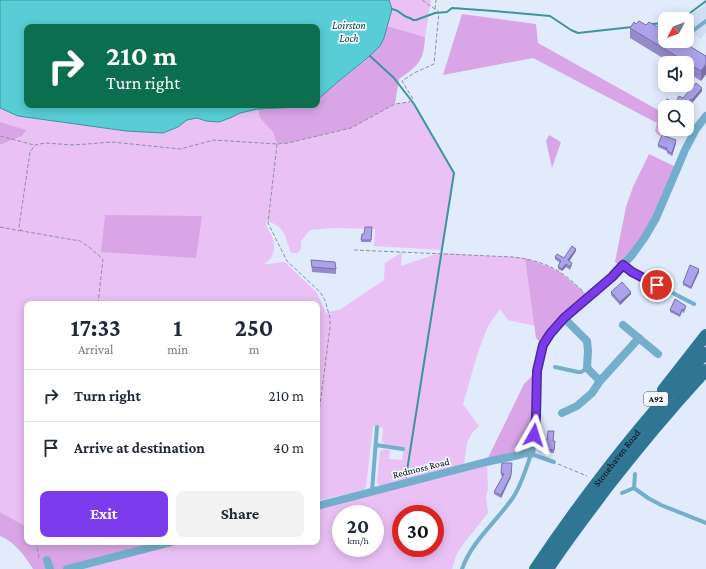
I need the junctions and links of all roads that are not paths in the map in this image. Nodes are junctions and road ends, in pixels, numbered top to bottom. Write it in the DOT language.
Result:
graph roads {
  1 [pos="706,21"];
  2 [pos="694,30"];
  3 [pos="706,116"];
  4 [pos="623,265"];
  5 [pos="694,304"];
  6 [pos="564,318"];
  7 [pos="624,325"];
  8 [pos="706,335"];
  9 [pos="639,338"];
  10 [pos="706,353"];
  11 [pos="658,354"];
  12 [pos="555,367"];
  13 [pos="588,368"];
  14 [pos="706,370"];
  15 [pos="706,380"];
  16 [pos="600,381"];
  17 [pos="562,413"];
  18 [pos="377,427"];
  19 [pos="376,445"];
  20 [pos="403,449"];
  21 [pos="531,454"];
  22 [pos="554,462"];
  23 [pos="609,466"];
  24 [pos="634,474"];
  25 [pos="608,487"];
  26 [pos="634,488"];
  27 [pos="372,491"];
  28 [pos="622,493"];
  29 [pos="320,505"];
  30 [pos="706,523"];
  31 [pos="160,545"];
  32 [pos="47,560"];
  33 [pos="50,569"];
  34 [pos="67,569"];
  35 [pos="462,569"];
  36 [pos="535,569"];
  37 [pos="548,569"];
  1 -- 2 [label="lane"];
  3 -- 4 [label="street"];
  4 -- 5 [label="lane"];
  4 -- 6 [label="street"];
  6 -- 13 [label="street"];
  6 -- 21 [label="street"];
  7 -- 9 [label="street"];
  8 -- 23 [label="main road, A92"];
  9 -- 11 [label="street"];
  9 -- 16 [label="street"];
  10 -- 23 [label="main road, Stonehaven Road / A92"];
  12 -- 13 [label="lane"];
  13 -- 16 [label="street"];
  14 -- 25 [label="main road, Stonehaven Road / A92"];
  15 -- 25 [label="main road, A92"];
  16 -- 17 [label="street"];
  18 -- 19 [label="lane"];
  19 -- 20 [label="lane"];
  19 -- 27 [label="lane"];
  21 -- 22 [label="lane"];
  21 -- 27 [label="street, Redmoss Road"];
  21 -- 35 [label="lane"];
  23 -- 36 [label="main road, Stonehaven Road / A92"];
  24 -- 26 [label="lane"];
  25 -- 37 [label="main road, Stonehaven Road / A92"];
  26 -- 28 [label="lane"];
  26 -- 30 [label="lane"];
  27 -- 29 [label="street, Redmoss Road"];
  31 -- 34 [label="street"];
  32 -- 33 [label="street"];
}
